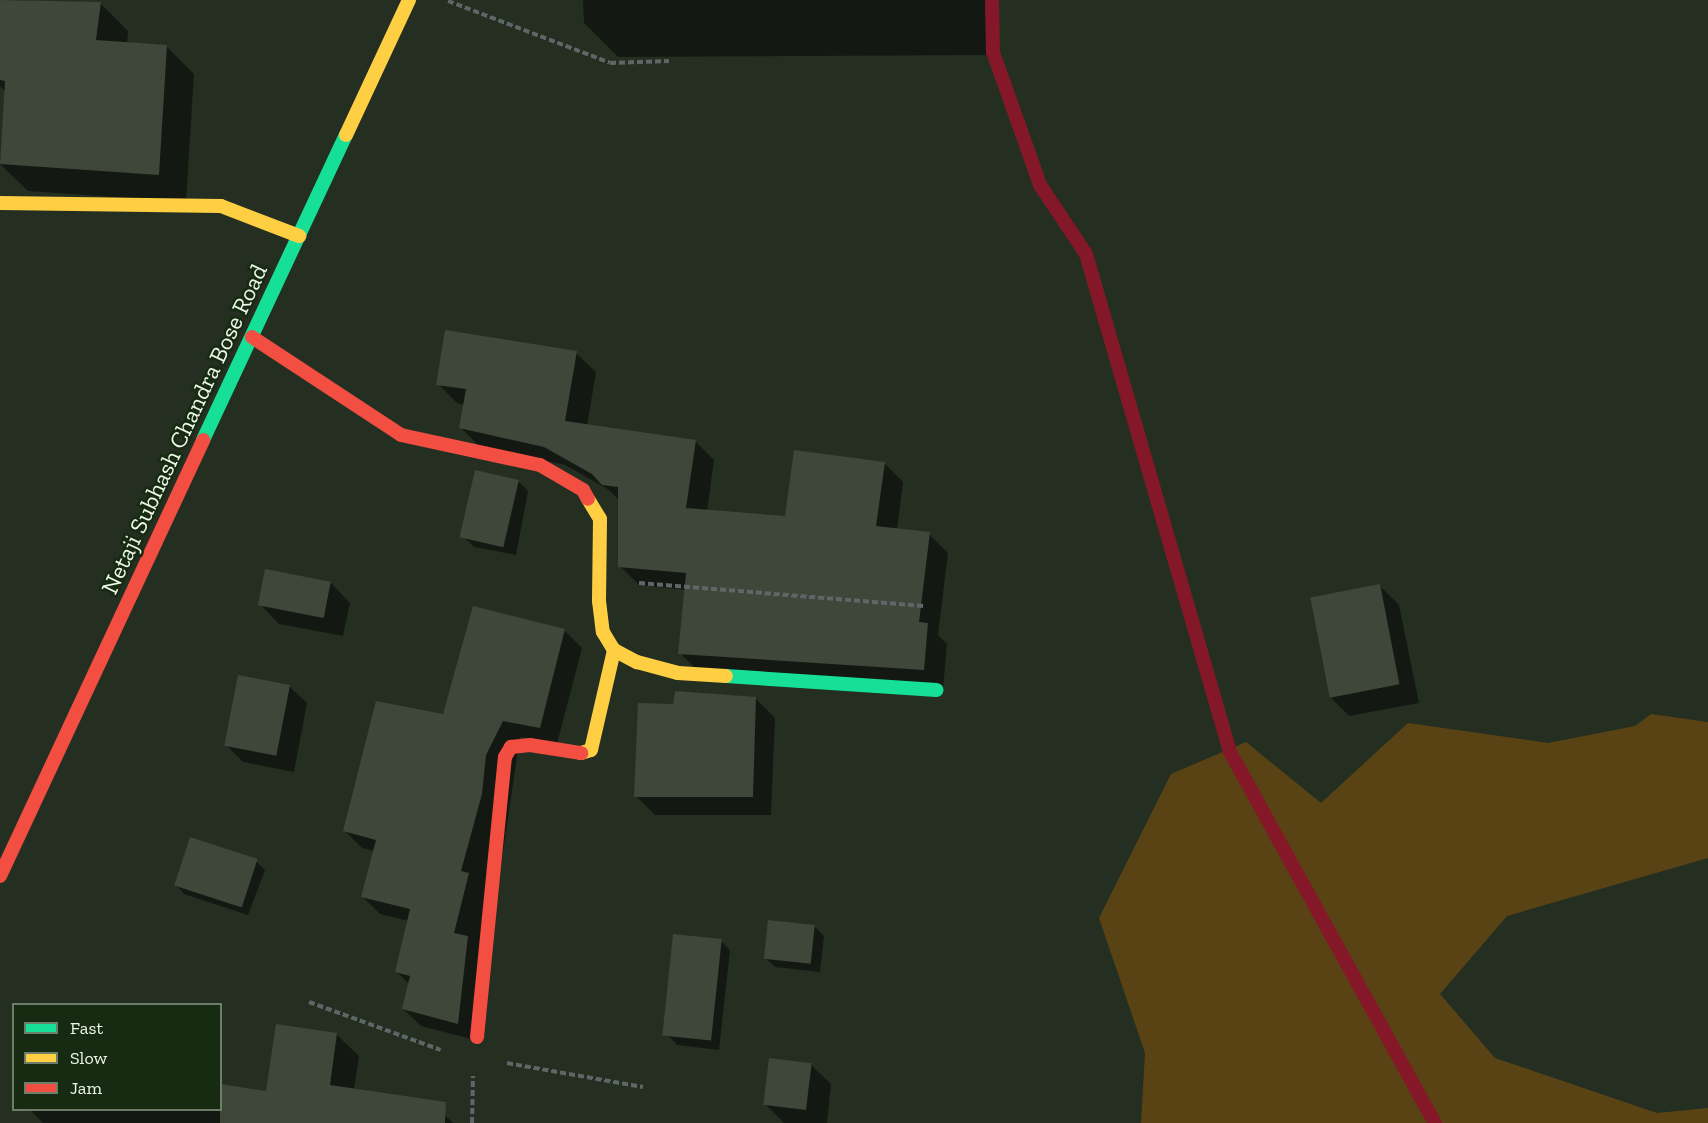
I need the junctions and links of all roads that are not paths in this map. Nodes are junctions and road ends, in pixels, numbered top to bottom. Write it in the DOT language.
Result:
graph roads {
  1 [pos="409,0"];
  2 [pos="0,203"];
  3 [pos="299,236"];
  4 [pos="252,337"];
  5 [pos="614,650"];
  6 [pos="937,690"];
  7 [pos="0,876"];
  8 [pos="477,1037"];
  1 -- 3 [label="street, Netaji Subhash Chandra Bose Road"];
  2 -- 3 [label="street"];
  3 -- 4 [label="street, Netaji Subhash Chandra Bose Road"];
  4 -- 5 [label="street"];
  4 -- 7 [label="street, Netaji Subhash Chandra Bose Road"];
  5 -- 6 [label="street"];
  5 -- 8 [label="street"];
}
